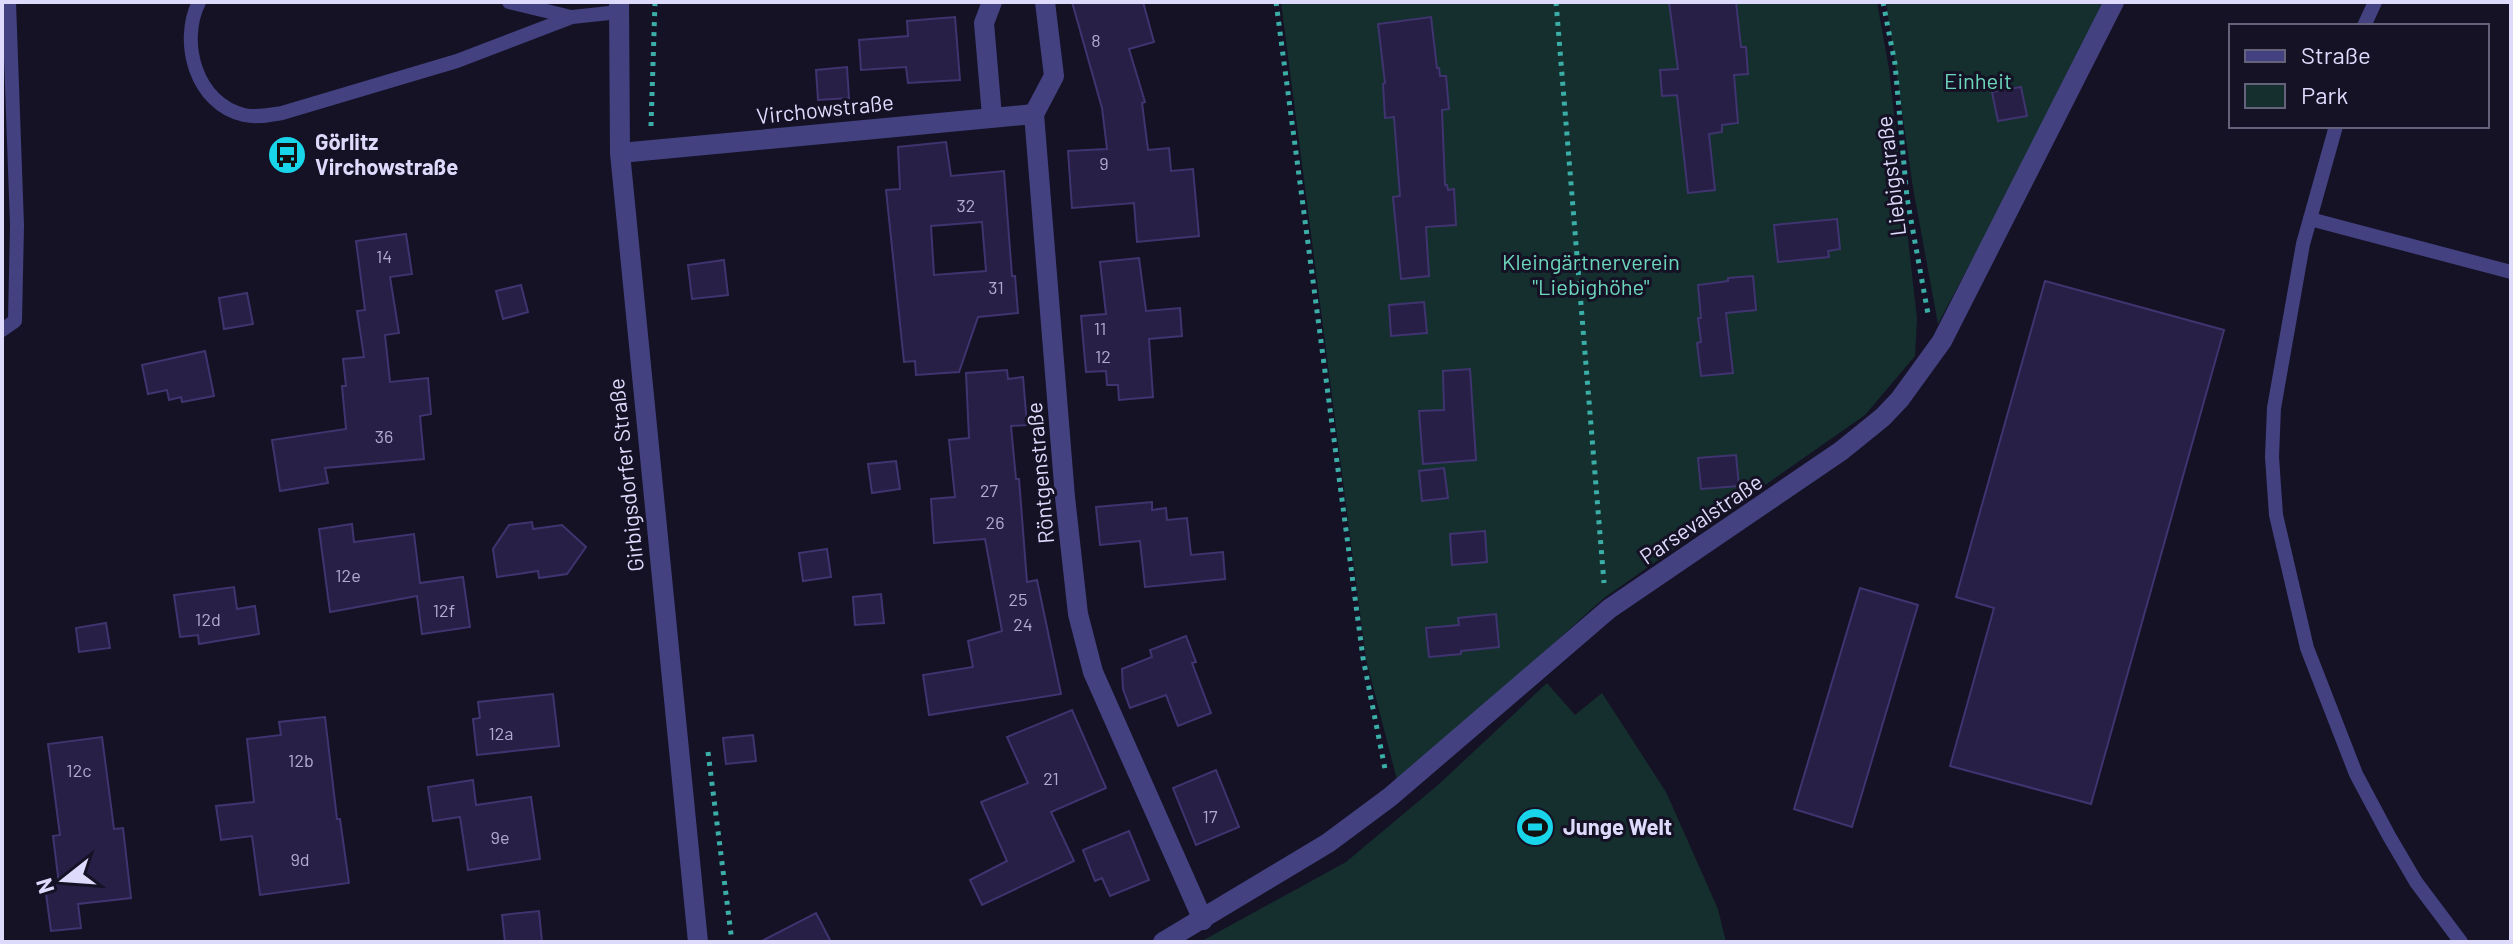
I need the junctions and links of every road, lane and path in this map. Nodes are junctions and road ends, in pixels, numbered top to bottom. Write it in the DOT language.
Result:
graph roads {
  1 [pos="9,2"];
  2 [pos="199,2"];
  3 [pos="509,2"];
  4 [pos="992,2"];
  5 [pos="1045,2"];
  6 [pos="1276,2"];
  7 [pos="1556,2"];
  8 [pos="1883,2"];
  9 [pos="2114,2"];
  10 [pos="2375,2"];
  11 [pos="619,7"];
  12 [pos="572,17"];
  13 [pos="2365,24"];
  14 [pos="1034,114"];
  15 [pos="992,116"];
  16 [pos="2335,128"];
  17 [pos="620,153"];
  18 [pos="2310,219"];
  19 [pos="2511,272"];
  20 [pos="2,330"];
  21 [pos="1942,341"];
  22 [pos="1609,609"];
  23 [pos="1390,797"];
  24 [pos="1203,920"];
  25 [pos="698,942"];
  26 [pos="1163,942"];
  27 [pos="2461,942"];
  1 -- 20 [label="lane"];
  2 -- 12 [label="lane"];
  3 -- 12 [label="lane"];
  4 -- 15 [label="street"];
  5 -- 14 [label="street"];
  6 -- 23 [label="path"];
  7 -- 22 [label="path"];
  8 -- 21 [label="path, Liebigstraße"];
  9 -- 21 [label="street, Parsevalstraße"];
  10 -- 13 [label="lane"];
  11 -- 12 [label="lane"];
  11 -- 17 [label="street, Girbigsdorfer Straße"];
  14 -- 15 [label="street, Virchowstraße"];
  14 -- 24 [label="street, Röntgenstraße"];
  15 -- 17 [label="street, Virchowstraße"];
  16 -- 18 [label="lane"];
  17 -- 25 [label="street, Girbigsdorfer Straße"];
  18 -- 19 [label="lane"];
  18 -- 27 [label="lane"];
  21 -- 22 [label="street, Parsevalstraße"];
  22 -- 23 [label="street, Parsevalstraße"];
  23 -- 24 [label="street, Parsevalstraße"];
  24 -- 26 [label="street, Parsevalstraße"];
}
